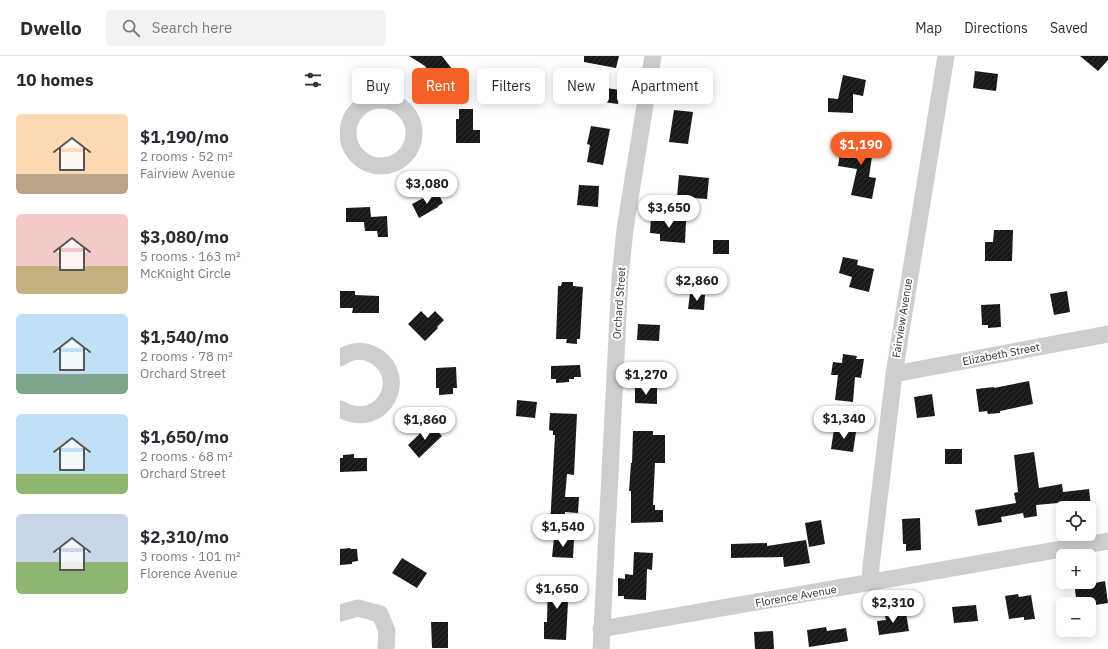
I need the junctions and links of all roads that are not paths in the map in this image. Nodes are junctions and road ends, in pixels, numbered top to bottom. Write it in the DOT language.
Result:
graph roads {
  1 [pos="653,56"];
  2 [pos="946,56"];
  3 [pos="1108,334"];
  4 [pos="340,358"];
  5 [pos="894,374"];
  6 [pos="340,409"];
  7 [pos="1108,541"];
  8 [pos="870,583"];
  9 [pos="340,613"];
  10 [pos="602,629"];
  11 [pos="386,649"];
  12 [pos="600,649"];
  1 -- 10 [label="street, Orchard Street"];
  2 -- 5 [label="street, Fairview Avenue"];
  3 -- 5 [label="street, Elizabeth Street"];
  4 -- 6 [label="street"];
  5 -- 8 [label="street, Fairview Avenue"];
  7 -- 8 [label="street, Florence Avenue"];
  8 -- 10 [label="street, Florence Avenue"];
  9 -- 11 [label="street"];
  10 -- 12 [label="street, Orchard Street"];
}
